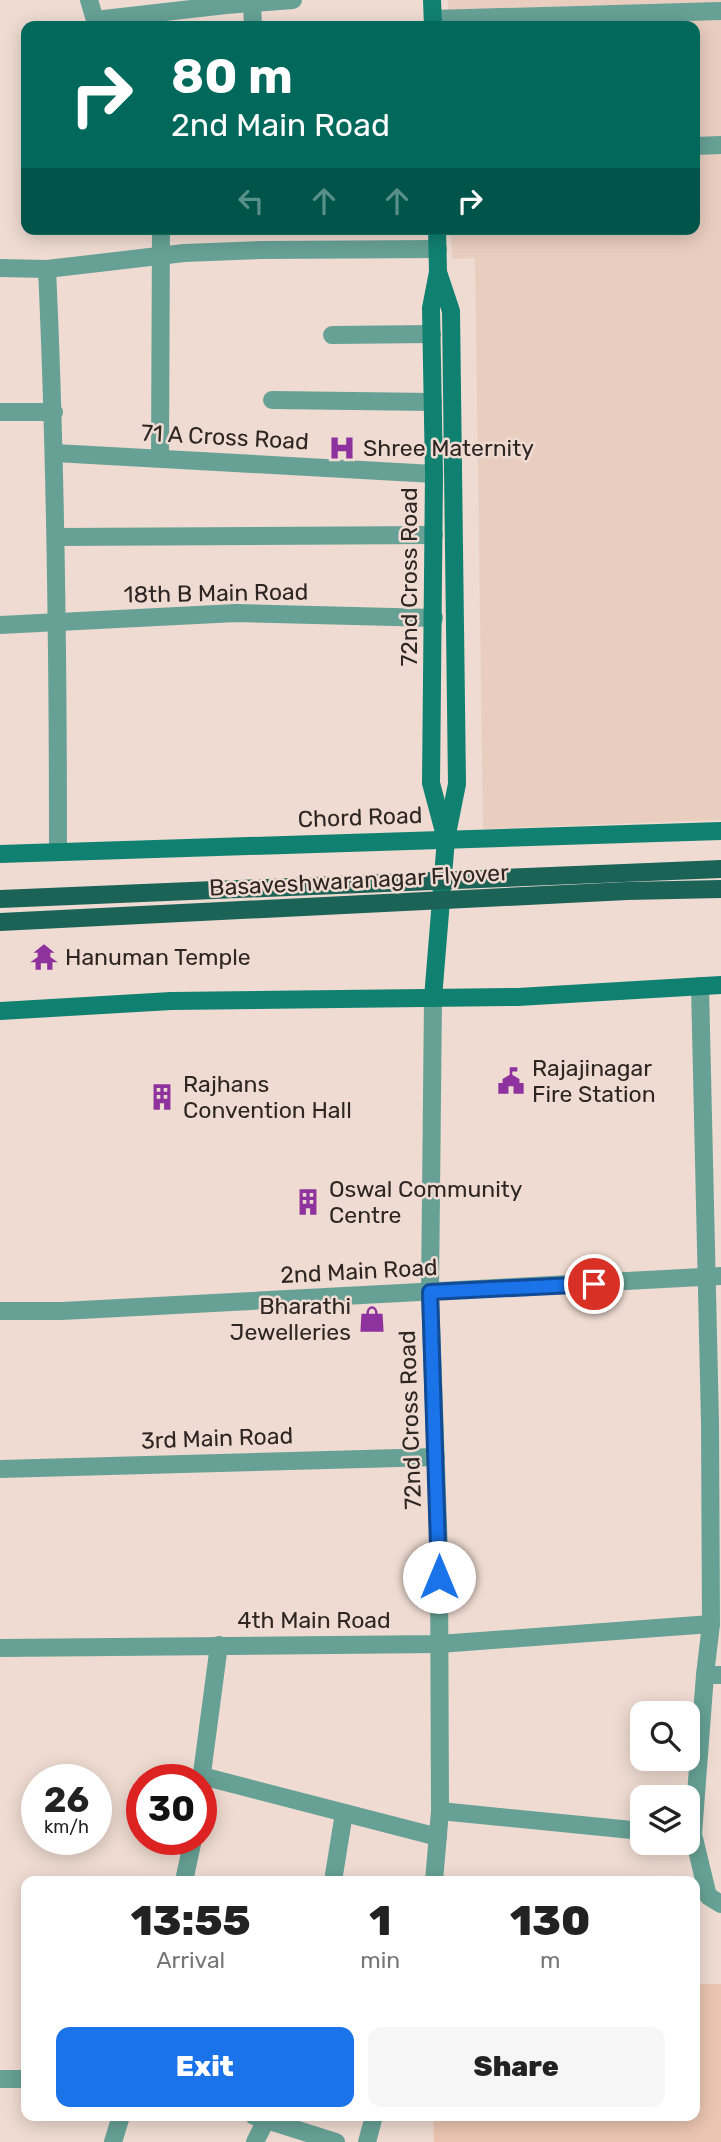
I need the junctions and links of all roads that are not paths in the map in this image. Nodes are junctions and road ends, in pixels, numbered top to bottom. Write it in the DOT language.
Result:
graph roads {
  1 [pos="89,0"];
  2 [pos="293,0"];
  3 [pos="432,0"];
  4 [pos="252,3"];
  5 [pos="655,6"];
  6 [pos="133,8"];
  7 [pos="721,11"];
  8 [pos="94,21"];
  9 [pos="100,21"];
  10 [pos="253,21"];
  11 [pos="433,21"];
  12 [pos="446,21"];
  13 [pos="721,145"];
  14 [pos="700,146"];
  15 [pos="161,235"];
  16 [pos="437,235"];
  17 [pos="438,249"];
  18 [pos="162,256"];
  19 [pos="0,268"];
  20 [pos="47,269"];
  21 [pos="438,272"];
  22 [pos="431,308"];
  23 [pos="451,310"];
  24 [pos="432,334"];
  25 [pos="332,335"];
  26 [pos="272,400"];
  27 [pos="433,402"];
  28 [pos="0,412"];
  29 [pos="54,412"];
  30 [pos="55,453"];
  31 [pos="160,457"];
  32 [pos="434,474"];
  33 [pos="434,535"];
  34 [pos="57,537"];
  35 [pos="434,618"];
  36 [pos="58,622"];
  37 [pos="0,625"];
  38 [pos="721,831"];
  39 [pos="446,839"];
  40 [pos="58,852"];
  41 [pos="0,854"];
  42 [pos="721,869"];
  43 [pos="721,889"];
  44 [pos="0,899"];
  45 [pos="0,922"];
  46 [pos="721,985"];
  47 [pos="700,986"];
  48 [pos="433,998"];
  49 [pos="0,1011"];
  50 [pos="713,1276"];
  51 [pos="430,1292"];
  52 [pos="0,1311"];
  53 [pos="715,1422"];
  54 [pos="436,1457"];
  55 [pos="0,1469"];
  56 [pos="711,1624"];
  57 [pos="219,1644"];
  58 [pos="439,1644"];
  59 [pos="0,1648"];
  60 [pos="713,1675"];
  61 [pos="204,1764"];
  62 [pos="217,1783"];
  63 [pos="697,1785"];
  64 [pos="440,1811"];
  65 [pos="344,1813"];
  66 [pos="630,1830"];
  67 [pos="438,1837"];
  68 [pos="190,1855"];
  69 [pos="696,1855"];
  70 [pos="185,1876"];
  71 [pos="334,1876"];
  72 [pos="434,1876"];
  73 [pos="721,1904"];
  74 [pos="21,2079"];
  75 [pos="0,2080"];
  76 [pos="119,2121"];
  77 [pos="262,2121"];
  78 [pos="275,2121"];
  79 [pos="373,2121"];
  80 [pos="113,2142"];
  81 [pos="255,2142"];
  82 [pos="336,2142"];
  83 [pos="367,2142"];
  1 -- 8 [label="street"];
  2 -- 4 [label="street"];
  3 -- 11 [label="street"];
  4 -- 6 [label="street"];
  4 -- 10 [label="street"];
  5 -- 7 [label="street"];
  5 -- 12 [label="street"];
  6 -- 9 [label="street"];
  13 -- 14 [label="street"];
  15 -- 18 [label="street"];
  16 -- 17 [label="street, 72nd Cross Road"];
  17 -- 18 [label="street"];
  17 -- 21 [label="street, 72nd Cross Road"];
  18 -- 20 [label="street"];
  18 -- 31 [label="street"];
  19 -- 20 [label="street"];
  20 -- 29 [label="street"];
  21 -- 22 [label="street, 72nd Cross Road"];
  21 -- 23 [label="street"];
  22 -- 23 [label="street"];
  22 -- 24 [label="street, 72nd Cross Road"];
  23 -- 39 [label="street"];
  24 -- 25 [label="street"];
  24 -- 27 [label="street, 72nd Cross Road"];
  26 -- 27 [label="street"];
  27 -- 32 [label="street, 72nd Cross Road"];
  28 -- 29 [label="street"];
  29 -- 30 [label="street"];
  30 -- 31 [label="street, 71 A Cross Road"];
  30 -- 34 [label="street"];
  31 -- 32 [label="street, 71 A Cross Road"];
  32 -- 33 [label="street, 72nd Cross Road"];
  33 -- 34 [label="street"];
  33 -- 35 [label="street, 72nd Cross Road"];
  34 -- 36 [label="street"];
  35 -- 36 [label="street, 18th B Main Road"];
  35 -- 39 [label="street, 72nd Cross Road"];
  36 -- 37 [label="street, 18th B Main Road"];
  36 -- 40 [label="street"];
  38 -- 39 [label="street, Chord Road"];
  39 -- 40 [label="street, Chord Road"];
  39 -- 48 [label="street"];
  40 -- 41 [label="street, Chord Road"];
  42 -- 44 [label="main road, Basaveshwaranagar Flyover"];
  43 -- 45 [label="main road, Basaveshwaranagar Flyover"];
  46 -- 47 [label="street"];
  47 -- 48 [label="street"];
  47 -- 50 [label="street"];
  48 -- 49 [label="street"];
  48 -- 51 [label="street, 72nd Cross Road"];
  50 -- 51 [label="street, 2nd Main Road"];
  50 -- 53 [label="street"];
  51 -- 52 [label="street, 2nd Main Road"];
  51 -- 54 [label="street, 72nd Cross Road"];
  53 -- 56 [label="street"];
  54 -- 55 [label="street, 3rd Main Road"];
  54 -- 58 [label="street, 72nd Cross Road"];
  56 -- 58 [label="street, 4th Main Road"];
  56 -- 60 [label="street"];
  57 -- 58 [label="street, 4th Main Road"];
  57 -- 59 [label="street, 4th Main Road"];
  57 -- 61 [label="street"];
  58 -- 64 [label="street, 72nd Cross Road"];
  60 -- 63 [label="street"];
  62 -- 65 [label="street"];
  64 -- 66 [label="street"];
  64 -- 67 [label="street, 72nd Cross Road"];
  65 -- 67 [label="street"];
  65 -- 71 [label="street"];
  67 -- 72 [label="street, 72nd Cross Road"];
  68 -- 70 [label="street"];
  69 -- 73 [label="street"];
  74 -- 75 [label="street"];
  76 -- 80 [label="street"];
  77 -- 81 [label="street"];
  78 -- 82 [label="street"];
  79 -- 83 [label="street"];
}
